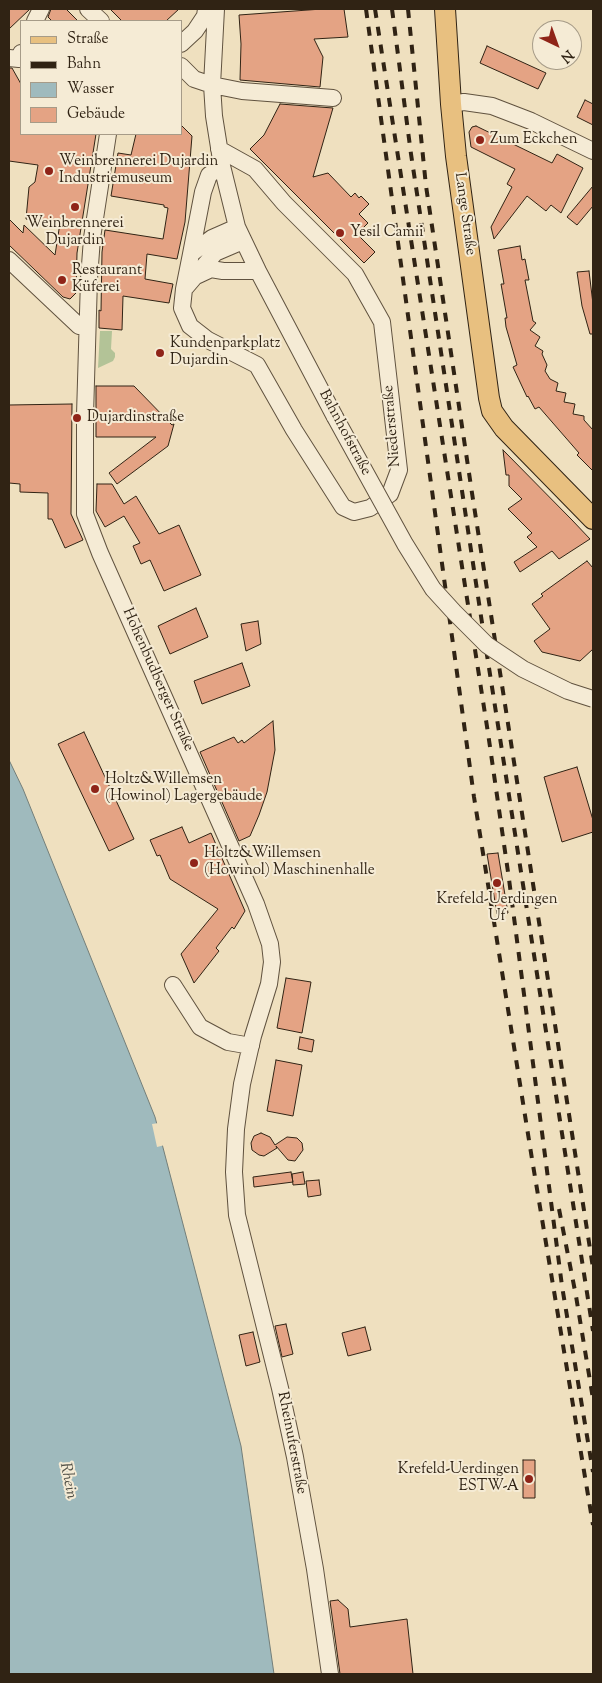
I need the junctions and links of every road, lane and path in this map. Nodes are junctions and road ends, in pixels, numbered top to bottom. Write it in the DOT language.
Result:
graph roads {
  1 [pos="88,9"];
  2 [pos="206,9"];
  3 [pos="216,9"];
  4 [pos="446,9"];
  5 [pos="100,20"];
  6 [pos="182,43"];
  7 [pos="20,56"];
  8 [pos="9,58"];
  9 [pos="182,66"];
  10 [pos="188,82"];
  11 [pos="212,85"];
  12 [pos="333,98"];
  13 [pos="451,104"];
  14 [pos="108,135"];
  15 [pos="219,149"];
  16 [pos="593,151"];
  17 [pos="222,166"];
  18 [pos="240,234"];
  19 [pos="192,254"];
  20 [pos="9,260"];
  21 [pos="258,271"];
  22 [pos="189,283"];
  23 [pos="87,328"];
  24 [pos="593,519"];
  25 [pos="593,699"];
  26 [pos="173,985"];
  27 [pos="251,1046"];
  28 [pos="237,1215"];
  29 [pos="330,1674"];
  1 -- 5 [label="street"];
  2 -- 6 [label="street"];
  3 -- 11 [label="street, Bahnhofstraße"];
  4 -- 13 [label="main road, Lange Straße"];
  7 -- 8 [label="street"];
  9 -- 10 [label="street"];
  10 -- 11 [label="street"];
  11 -- 12 [label="street"];
  11 -- 15 [label="street, Bahnhofstraße"];
  13 -- 16 [label="street"];
  13 -- 24 [label="main road, Lange Straße"];
  14 -- 23 [label="street, Hohenbudberger Straße"];
  15 -- 17 [label="street, Bahnhofstraße"];
  15 -- 22 [label="street, Niederstraße"];
  17 -- 18 [label="street, Bahnhofstraße"];
  17 -- 19 [label="street, Niederstraße"];
  18 -- 19 [label="street"];
  18 -- 21 [label="street, Bahnhofstraße"];
  18 -- 22 [label="street"];
  19 -- 22 [label="street, Niederstraße"];
  20 -- 23 [label="street"];
  21 -- 22 [label="street"];
  21 -- 25 [label="street, Bahnhofstraße, bridge"];
  23 -- 27 [label="street, Hohenbudberger Straße"];
  26 -- 27 [label="street"];
  27 -- 28 [label="street, Hohenbudberger Straße"];
  28 -- 29 [label="street, Rheinuferstraße"];
}
